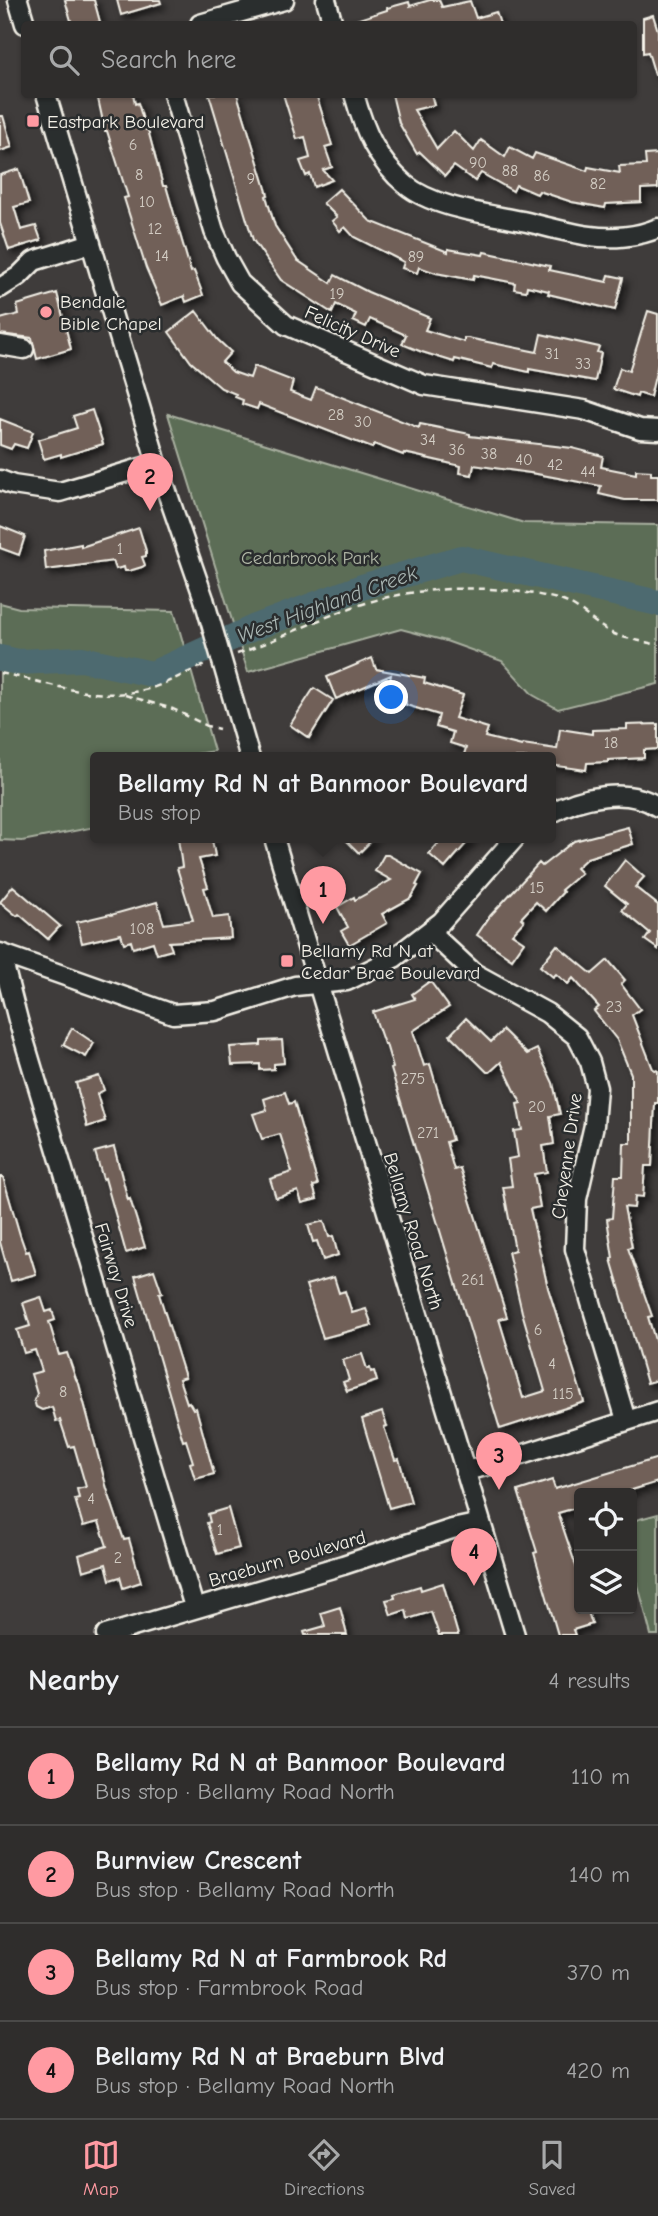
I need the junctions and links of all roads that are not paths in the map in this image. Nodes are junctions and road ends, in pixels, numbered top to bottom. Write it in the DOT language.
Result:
graph roads {
  1 [pos="18,0"];
  2 [pos="284,0"];
  3 [pos="326,0"];
  4 [pos="24,21"];
  5 [pos="210,21"];
  6 [pos="332,21"];
  7 [pos="47,98"];
  8 [pos="174,98"];
  9 [pos="355,98"];
  10 [pos="658,228"];
  11 [pos="91,243"];
  12 [pos="0,288"];
  13 [pos="0,345"];
  14 [pos="24,348"];
  15 [pos="658,430"];
  16 [pos="157,463"];
  17 [pos="0,480"];
  18 [pos="248,752"];
  19 [pos="658,807"];
  20 [pos="556,811"];
  21 [pos="275,843"];
  22 [pos="511,843"];
  23 [pos="429,931"];
  24 [pos="1,954"];
  25 [pos="317,983"];
  26 [pos="658,1411"];
  27 [pos="626,1420"];
  28 [pos="466,1471"];
  29 [pos="481,1523"];
  30 [pos="194,1607"];
  31 [pos="106,1635"];
  32 [pos="515,1635"];
  1 -- 4 [label="street"];
  2 -- 5 [label="street"];
  3 -- 6 [label="street"];
  7 -- 11 [label="street"];
  8 -- 15 [label="street, Felicity Drive"];
  9 -- 10 [label="street"];
  11 -- 12 [label="street"];
  11 -- 16 [label="street"];
  13 -- 14 [label="street"];
  16 -- 17 [label="street"];
  16 -- 18 [label="street, bridge"];
  19 -- 20 [label="street"];
  21 -- 25 [label="street, Bellamy Road North"];
  22 -- 23 [label="street"];
  23 -- 25 [label="street"];
  23 -- 27 [label="street, Cheyenne Drive"];
  24 -- 25 [label="street"];
  24 -- 30 [label="street, Fairway Drive"];
  25 -- 28 [label="street, Bellamy Road North"];
  26 -- 27 [label="street"];
  27 -- 28 [label="street"];
  28 -- 29 [label="street, Bellamy Road North"];
  29 -- 30 [label="street, Braeburn Boulevard"];
  29 -- 32 [label="street, Bellamy Road North"];
  30 -- 31 [label="street, Braeburn Boulevard"];
}
